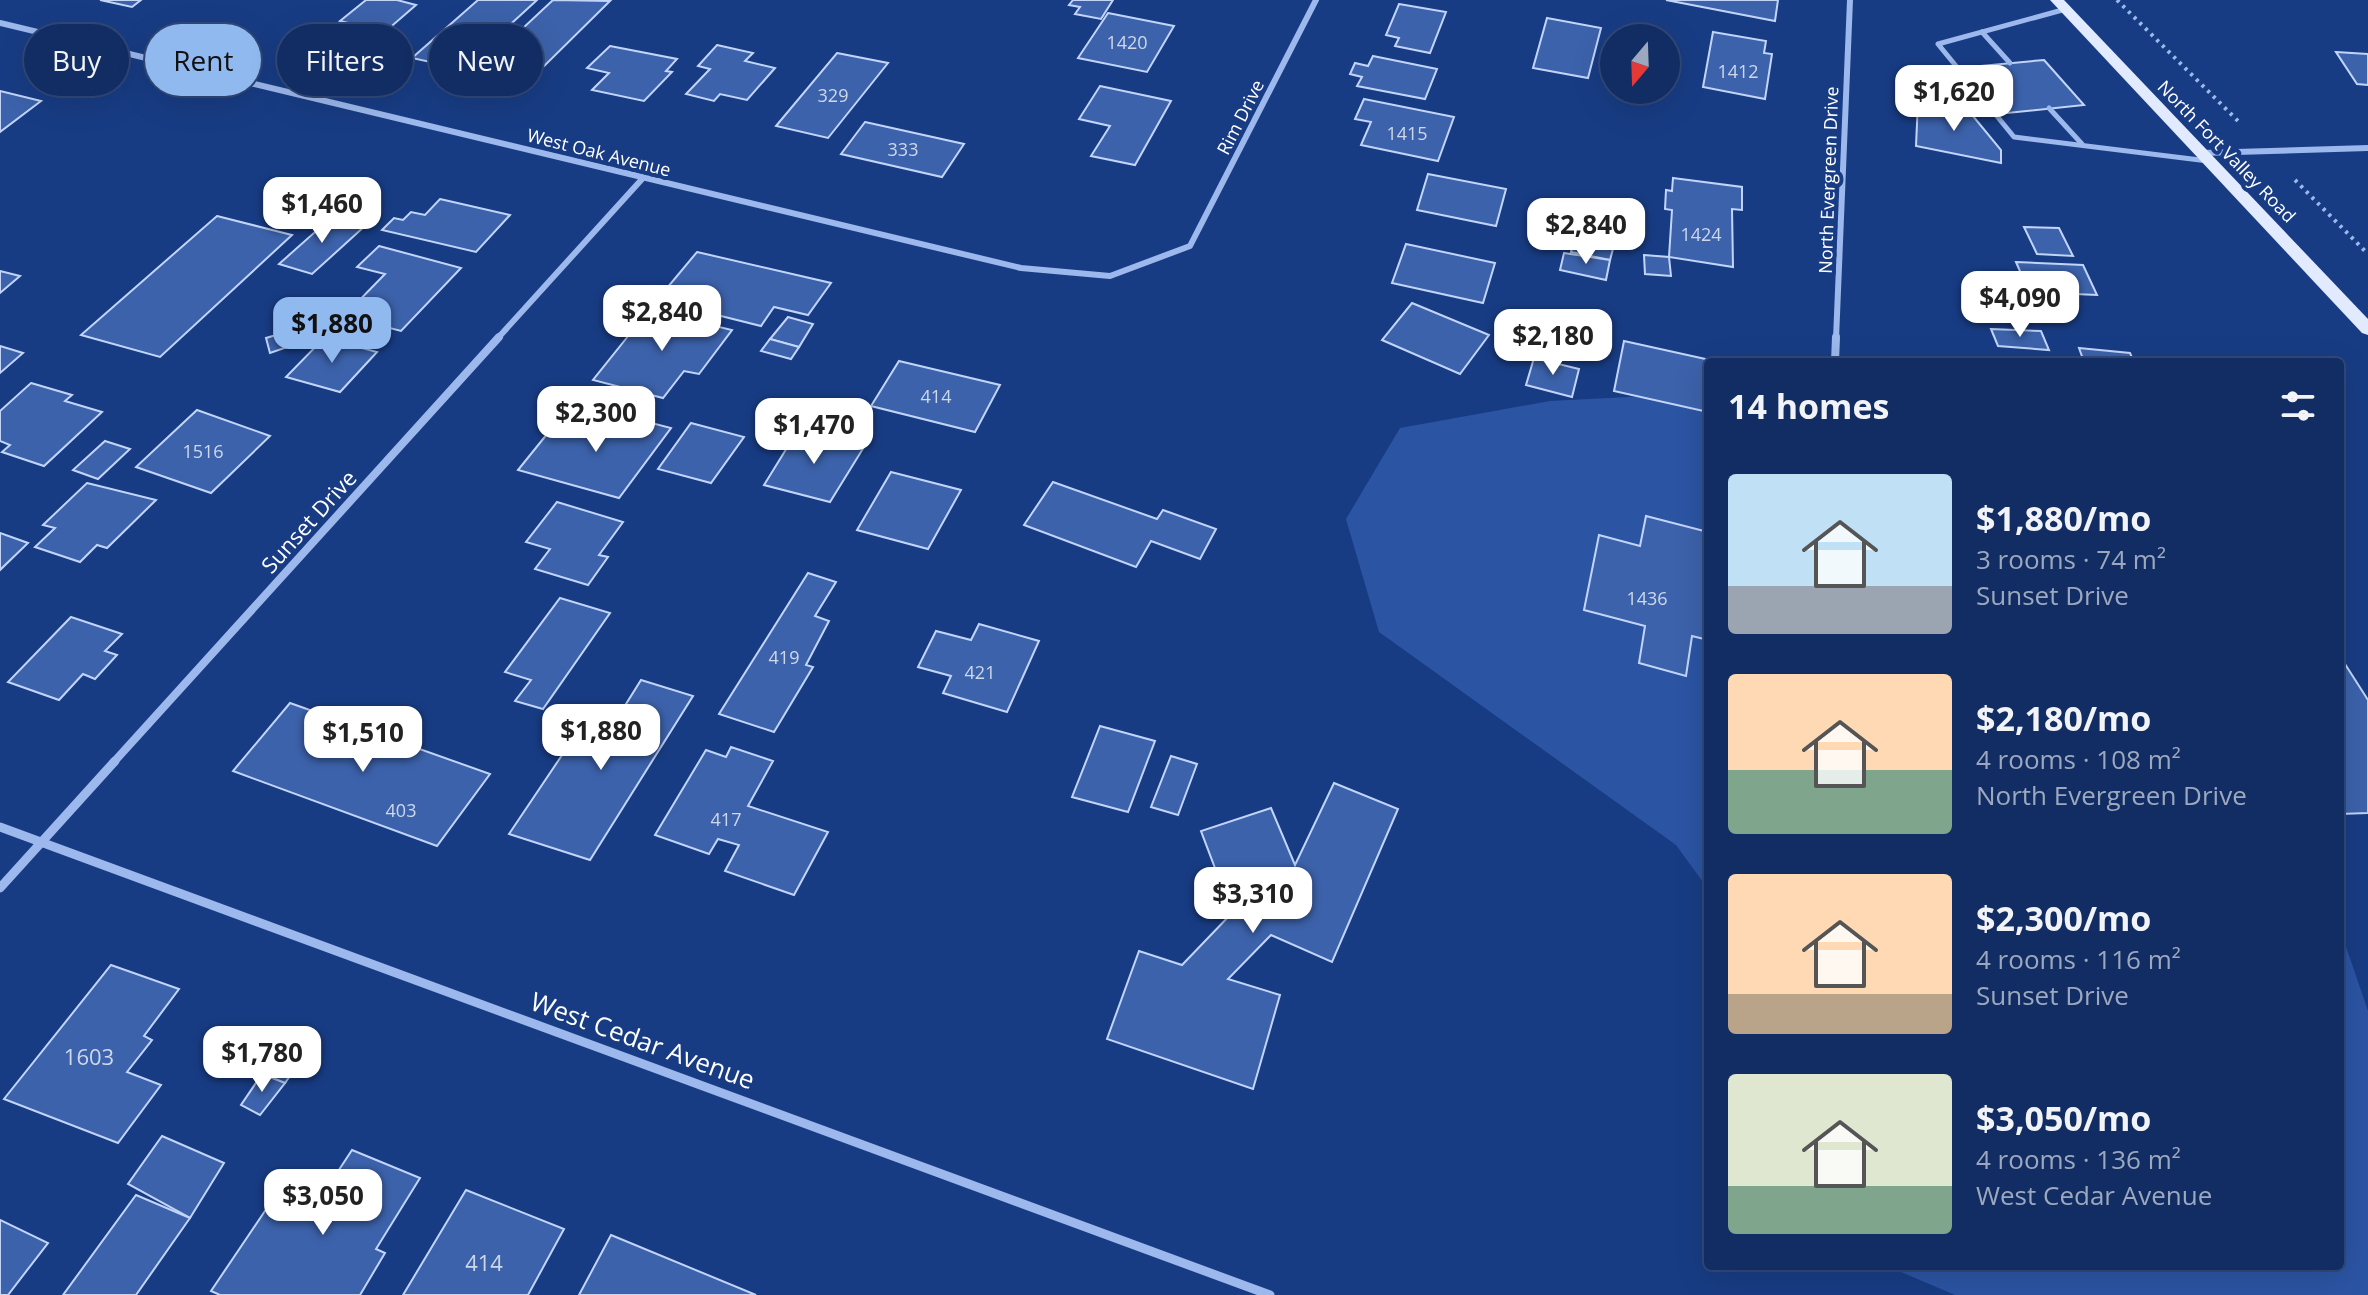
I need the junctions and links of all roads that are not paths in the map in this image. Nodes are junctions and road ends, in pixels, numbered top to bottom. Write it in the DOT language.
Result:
graph roads {
  1 [pos="1316,0"];
  2 [pos="1850,0"];
  3 [pos="2061,4"];
  4 [pos="0,23"];
  5 [pos="1982,32"];
  6 [pos="2010,63"];
  7 [pos="2049,108"];
  8 [pos="2083,145"];
  9 [pos="2368,148"];
  10 [pos="2205,157"];
  11 [pos="643,178"];
  12 [pos="1190,246"];
  13 [pos="2368,329"];
  14 [pos="1835,358"];
  15 [pos="0,827"];
  16 [pos="41,842"];
  17 [pos="0,888"];
  18 [pos="1270,1295"];
  1 -- 12 [label="street, Rim Drive"];
  2 -- 14 [label="street, North Evergreen Drive"];
  3 -- 5 [label="lane"];
  3 -- 10 [label="main road, North Fort Valley Road"];
  4 -- 11 [label="street, West Oak Avenue"];
  5 -- 6 [label="lane"];
  5 -- 8 [label="lane"];
  7 -- 8 [label="lane"];
  8 -- 10 [label="lane"];
  9 -- 10 [label="street"];
  10 -- 13 [label="main road, North Fort Valley Road"];
  11 -- 12 [label="street, West Oak Avenue"];
  11 -- 16 [label="street, Sunset Drive"];
  15 -- 16 [label="street, West Cedar Avenue"];
  16 -- 17 [label="street, Sunset Drive"];
  16 -- 18 [label="street, West Cedar Avenue"];
}
